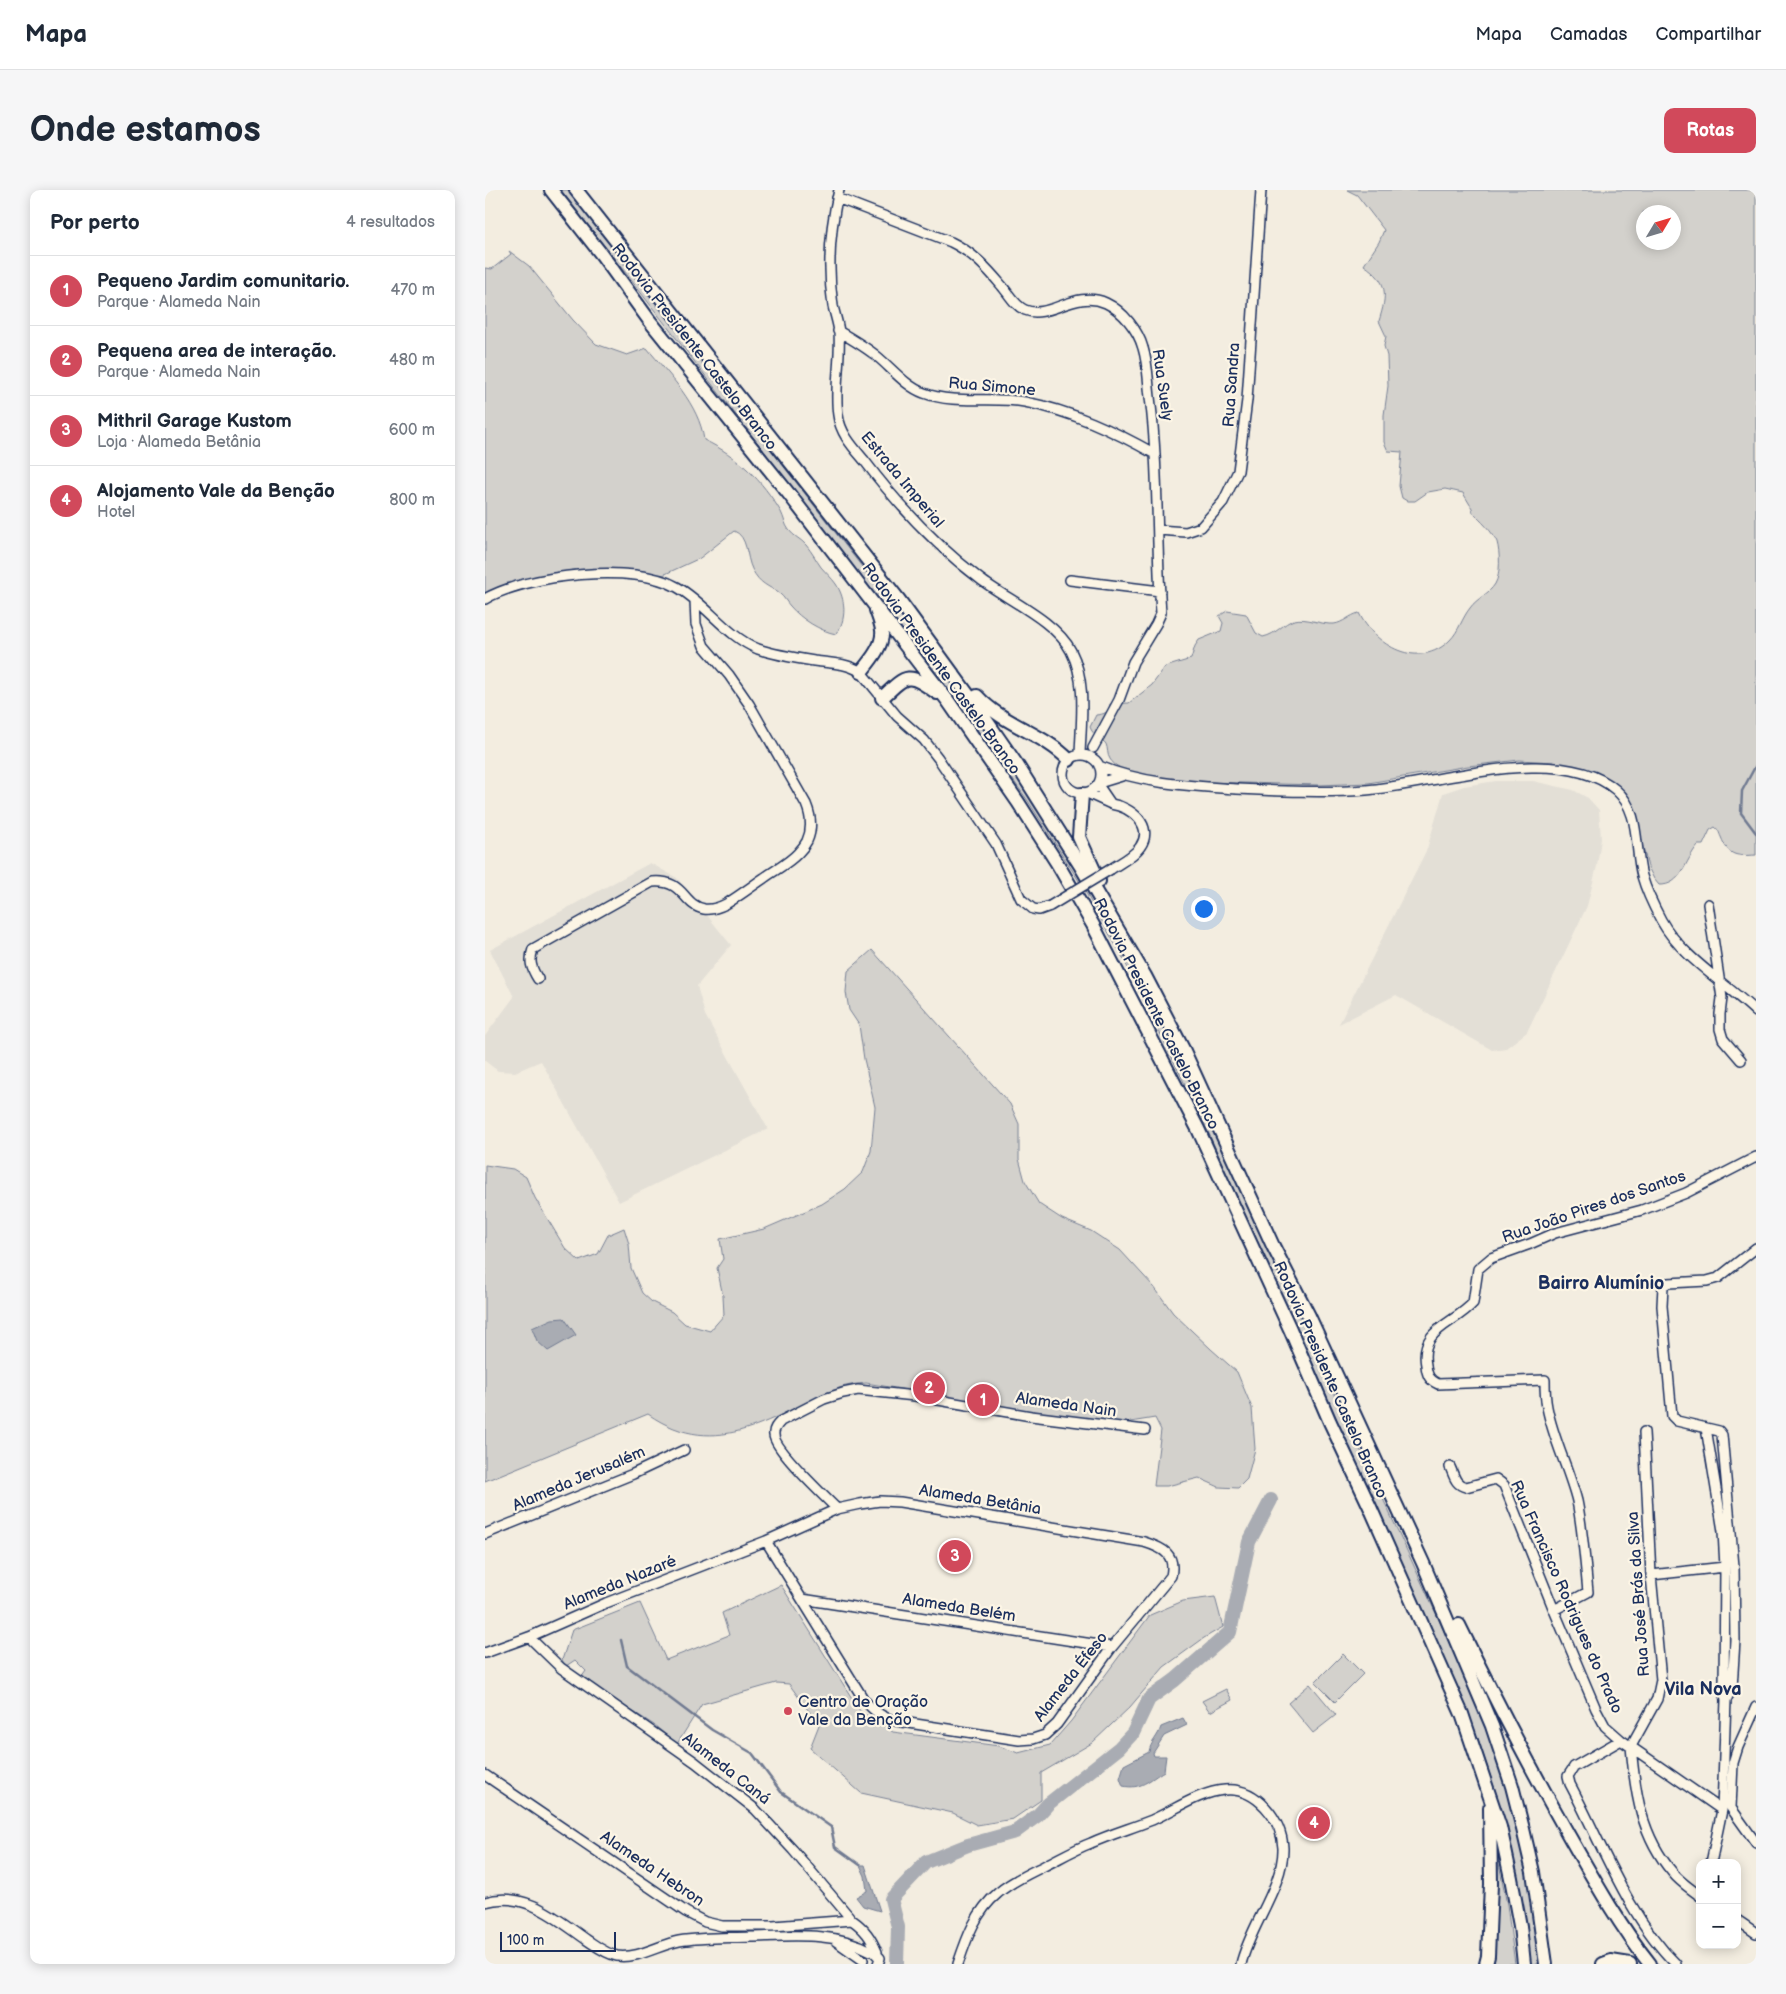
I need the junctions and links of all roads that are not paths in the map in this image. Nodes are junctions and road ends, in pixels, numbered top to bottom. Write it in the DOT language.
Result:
graph roads {
  1 [pos="551,190"];
  2 [pos="576,190"];
  3 [pos="1261,190"];
  4 [pos="838,194"];
  5 [pos="839,331"];
  6 [pos="1155,454"];
  7 [pos="1159,530"];
  8 [pos="1070,580"];
  9 [pos="1160,591"];
  10 [pos="485,599"];
  11 [pos="695,600"];
  12 [pos="899,600"];
  13 [pos="874,603"];
  14 [pos="861,672"];
  15 [pos="882,698"];
  16 [pos="949,701"];
  17 [pos="1093,748"];
  18 [pos="1078,757"];
  19 [pos="1098,764"];
  20 [pos="1123,776"];
  21 [pos="1099,784"];
  22 [pos="1085,794"];
  23 [pos="1111,804"];
  24 [pos="1708,904"];
  25 [pos="1145,976"];
  26 [pos="538,979"];
  27 [pos="1719,979"];
  28 [pos="1755,1010"];
  29 [pos="1741,1060"];
  30 [pos="1756,1158"];
  31 [pos="1756,1248"];
  32 [pos="1706,1428"];
  33 [pos="1145,1430"];
  34 [pos="1644,1432"];
  35 [pos="683,1450"];
  36 [pos="1723,1456"];
  37 [pos="1712,1458"];
  38 [pos="1450,1466"];
  39 [pos="837,1509"];
  40 [pos="485,1534"];
  41 [pos="766,1541"];
  42 [pos="1423,1563"];
  43 [pos="1725,1567"];
  44 [pos="1651,1575"];
  45 [pos="1171,1576"];
  46 [pos="802,1599"];
  47 [pos="1554,1610"];
  48 [pos="529,1637"];
  49 [pos="1112,1647"];
  50 [pos="485,1653"];
  51 [pos="1726,1700"];
  52 [pos="1756,1706"];
  53 [pos="1621,1740"];
  54 [pos="1631,1746"];
  55 [pos="485,1775"];
  56 [pos="1490,1793"];
  57 [pos="1727,1809"];
  58 [pos="1756,1843"];
  59 [pos="1712,1859"];
  60 [pos="1696,1893"];
  61 [pos="485,1902"];
  62 [pos="852,1920"];
  63 [pos="1741,1923"];
  64 [pos="1756,1933"];
  65 [pos="831,1938"];
  66 [pos="877,1958"];
  67 [pos="865,1962"];
  68 [pos="958,1964"];
  69 [pos="1241,1964"];
  70 [pos="1486,1964"];
  71 [pos="1524,1964"];
  72 [pos="1546,1964"];
  73 [pos="1603,1964"];
  74 [pos="1630,1964"];
  75 [pos="1650,1964"];
  76 [pos="1676,1964"];
  1 -- 13 [label="highway, Rodovia Presidente Castelo Branco"];
  2 -- 12 [label="highway, Rodovia Presidente Castelo Branco"];
  3 -- 7 [label="street, Rua Sandra"];
  4 -- 5 [label="street, Estrada Imperial"];
  4 -- 6 [label="street, Rua Suely"];
  5 -- 6 [label="street, Rua Simone"];
  5 -- 18 [label="street, Estrada Imperial"];
  6 -- 7 [label="street, Rua Suely"];
  7 -- 9 [label="street, Rua Suely"];
  8 -- 9 [label="street"];
  9 -- 17 [label="street, Rua Suely"];
  10 -- 11 [label="street"];
  11 -- 14 [label="street"];
  11 -- 26 [label="street"];
  12 -- 18 [label="highway"];
  12 -- 25 [label="highway, Rodovia Presidente Castelo Branco"];
  13 -- 14 [label="highway"];
  13 -- 16 [label="highway, Rodovia Presidente Castelo Branco"];
  14 -- 15 [label="street"];
  15 -- 16 [label="highway"];
  15 -- 23 [label="street, bridge"];
  16 -- 56 [label="highway, Rodovia Presidente Castelo Branco"];
  17 -- 18 [label="street, Rua Suely"];
  17 -- 19 [label="street"];
  18 -- 19 [label="street"];
  18 -- 22 [label="street"];
  19 -- 20 [label="street"];
  19 -- 21 [label="street"];
  20 -- 21 [label="street"];
  20 -- 27 [label="street"];
  21 -- 22 [label="street"];
  21 -- 23 [label="street"];
  22 -- 23 [label="street"];
  22 -- 25 [label="highway"];
  24 -- 27 [label="street"];
  25 -- 42 [label="highway, Rodovia Presidente Castelo Branco"];
  27 -- 28 [label="street"];
  27 -- 29 [label="street"];
  30 -- 47 [label="street, Rua João Pires dos Santos"];
  31 -- 32 [label="street"];
  32 -- 36 [label="street"];
  32 -- 37 [label="street"];
  33 -- 39 [label="street, Alameda Nain"];
  34 -- 44 [label="street, Rua José Brás da Silva"];
  35 -- 40 [label="street, Alameda Jerusalém"];
  36 -- 37 [label="street"];
  36 -- 51 [label="street"];
  37 -- 43 [label="street"];
  38 -- 47 [label="street, Rua Francisco Rodrigues do Prado"];
  39 -- 41 [label="street, Alameda Betânia"];
  39 -- 45 [label="street, Alameda Betânia"];
  41 -- 46 [label="street, Alameda Éfeso"];
  41 -- 48 [label="street, Alameda Nazaré"];
  42 -- 72 [label="highway, Rodovia Presidente Castelo Branco"];
  42 -- 75 [label="highway"];
  43 -- 44 [label="street"];
  43 -- 51 [label="street"];
  44 -- 54 [label="street, Rua José Brás da Silva"];
  45 -- 49 [label="street, Alameda Éfeso"];
  46 -- 49 [label="street, Alameda Belém"];
  46 -- 49 [label="street, Alameda Éfeso"];
  47 -- 53 [label="street, Rua Francisco Rodrigues do Prado"];
  48 -- 50 [label="street, Alameda Nazaré"];
  48 -- 62 [label="street, Alameda Caná"];
  51 -- 57 [label="street"];
  52 -- 57 [label="street"];
  53 -- 54 [label="street, Rua Francisco Rodrigues do Prado"];
  53 -- 76 [label="street"];
  54 -- 57 [label="street, Rua Francisco Rodrigues do Prado"];
  54 -- 60 [label="street"];
  55 -- 62 [label="street, Alameda Hebron"];
  56 -- 70 [label="highway"];
  56 -- 71 [label="highway, Rodovia Presidente Castelo Branco"];
  57 -- 58 [label="street, Rua Francisco Rodrigues do Prado"];
  57 -- 59 [label="street"];
  61 -- 65 [label="street"];
  62 -- 66 [label="street, Alameda Caná"];
  63 -- 64 [label="street"];
  65 -- 66 [label="street"];
  65 -- 67 [label="street"];
  66 -- 67 [label="street"];
  68 -- 69 [label="street"];
  73 -- 74 [label="highway"];
}
